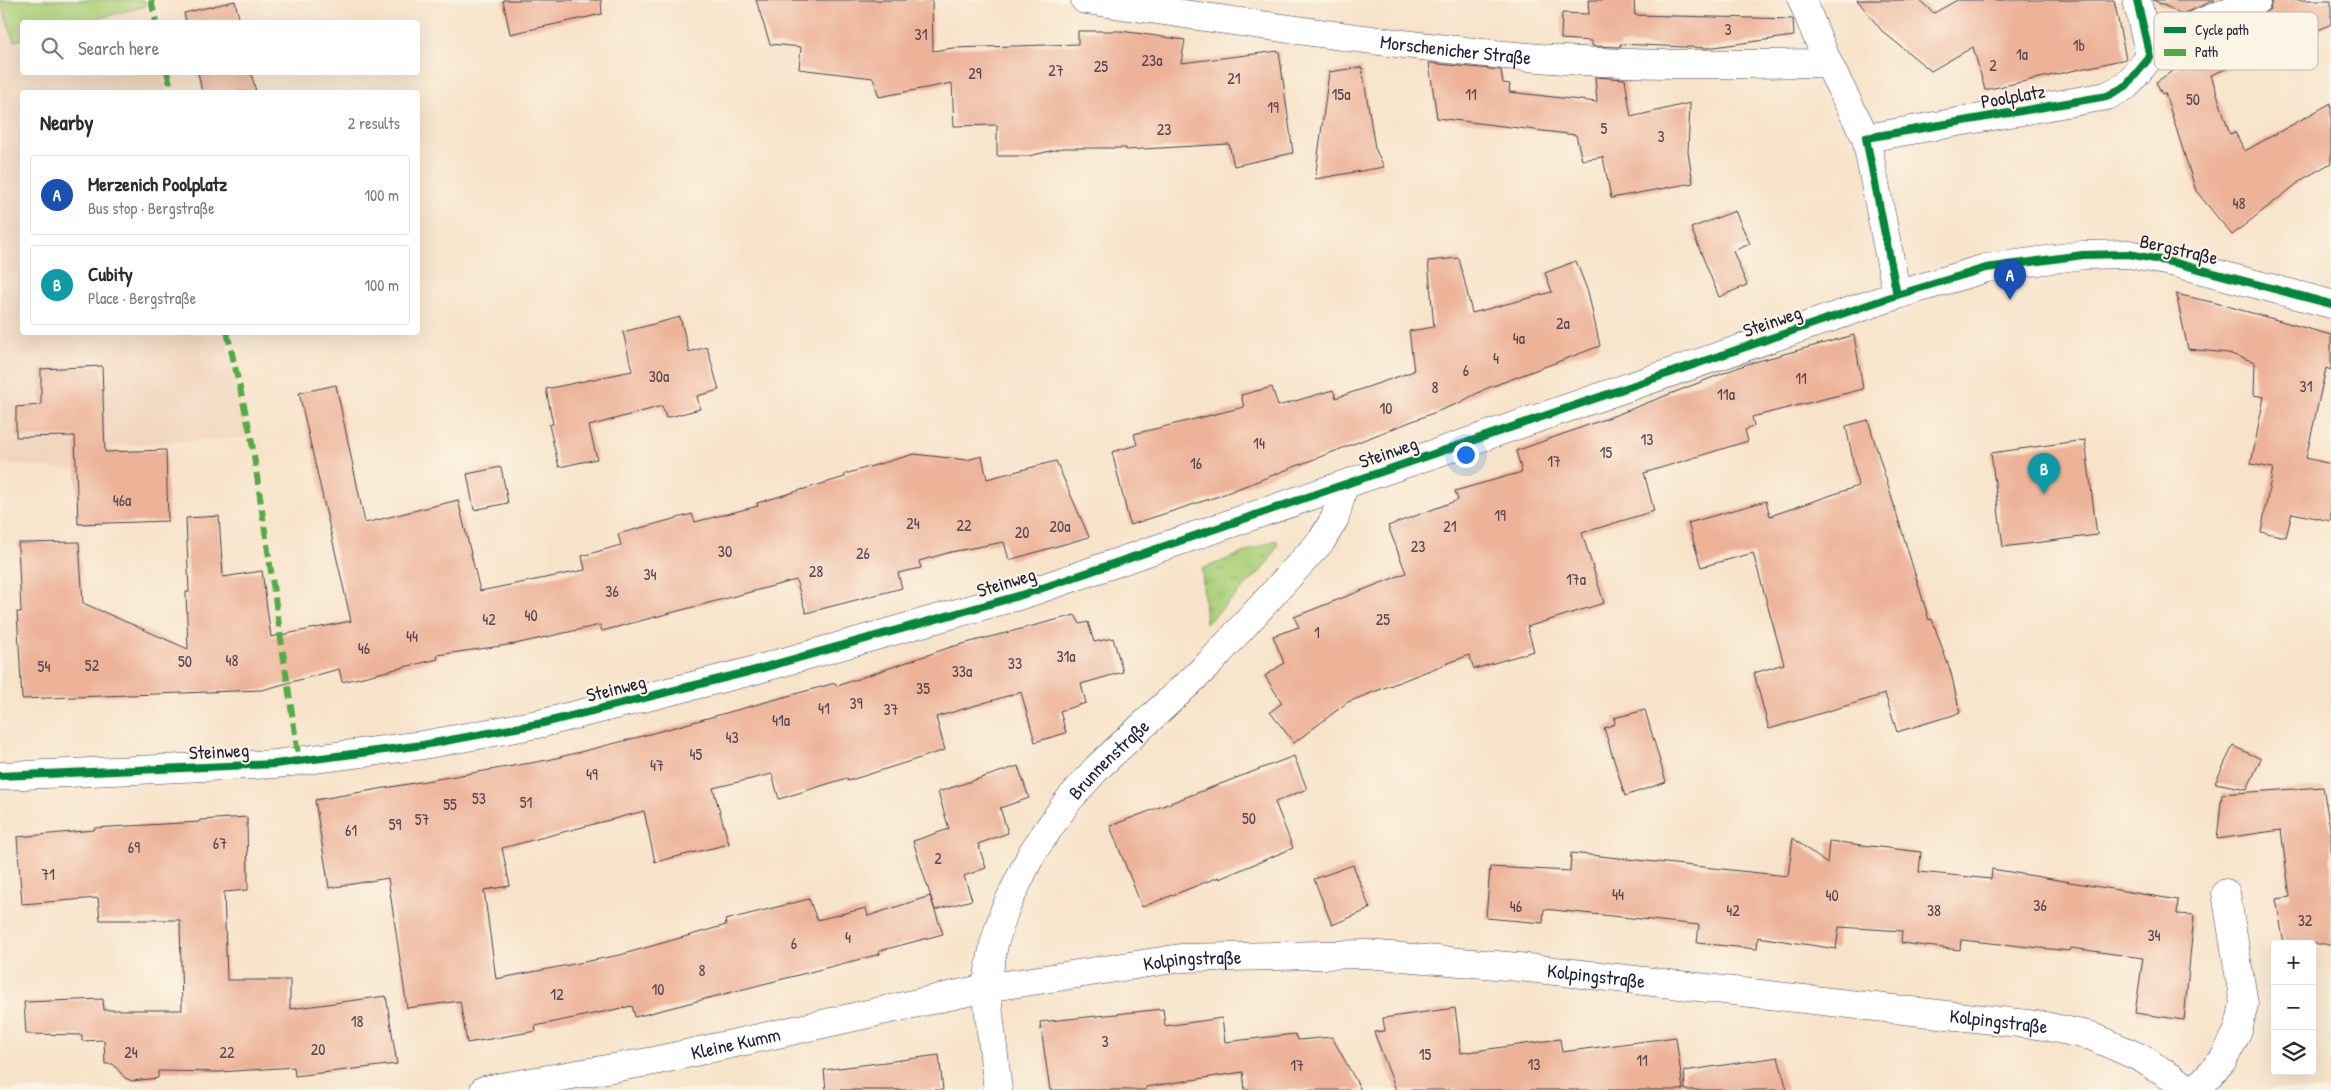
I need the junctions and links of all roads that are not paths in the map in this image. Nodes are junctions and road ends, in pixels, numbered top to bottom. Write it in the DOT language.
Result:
graph roads {
  1 [pos="1085,0"];
  2 [pos="1802,0"];
  3 [pos="2136,0"];
  4 [pos="2257,0"];
  5 [pos="2227,12"];
  6 [pos="2154,54"];
  7 [pos="2150,57"];
  8 [pos="1828,63"];
  9 [pos="1866,138"];
  10 [pos="1986,268"];
  11 [pos="1897,296"];
  12 [pos="2331,304"];
  13 [pos="1344,485"];
  14 [pos="0,776"];
  15 [pos="2226,893"];
  16 [pos="986,988"];
  17 [pos="484,1090"];
  18 [pos="998,1090"];
  19 [pos="2191,1090"];
  20 [pos="2195,1090"];
  1 -- 8 [label="street, Morschenicher Straße"];
  2 -- 8 [label="street"];
  3 -- 7 [label="street"];
  4 -- 5 [label="street, Poolplatz"];
  6 -- 7 [label="street, Poolplatz"];
  7 -- 9 [label="street, Poolplatz"];
  8 -- 9 [label="street"];
  9 -- 11 [label="street"];
  10 -- 11 [label="street, Steinweg"];
  10 -- 12 [label="street, Bergstraße"];
  11 -- 13 [label="street, Steinweg"];
  13 -- 14 [label="street, Steinweg"];
  13 -- 16 [label="street, Brunnenstraße"];
  15 -- 20 [label="street"];
  16 -- 17 [label="street, Kleine Kumm"];
  16 -- 18 [label="street, Brunnenstraße"];
  16 -- 19 [label="street, Kolpingstraße"];
}
